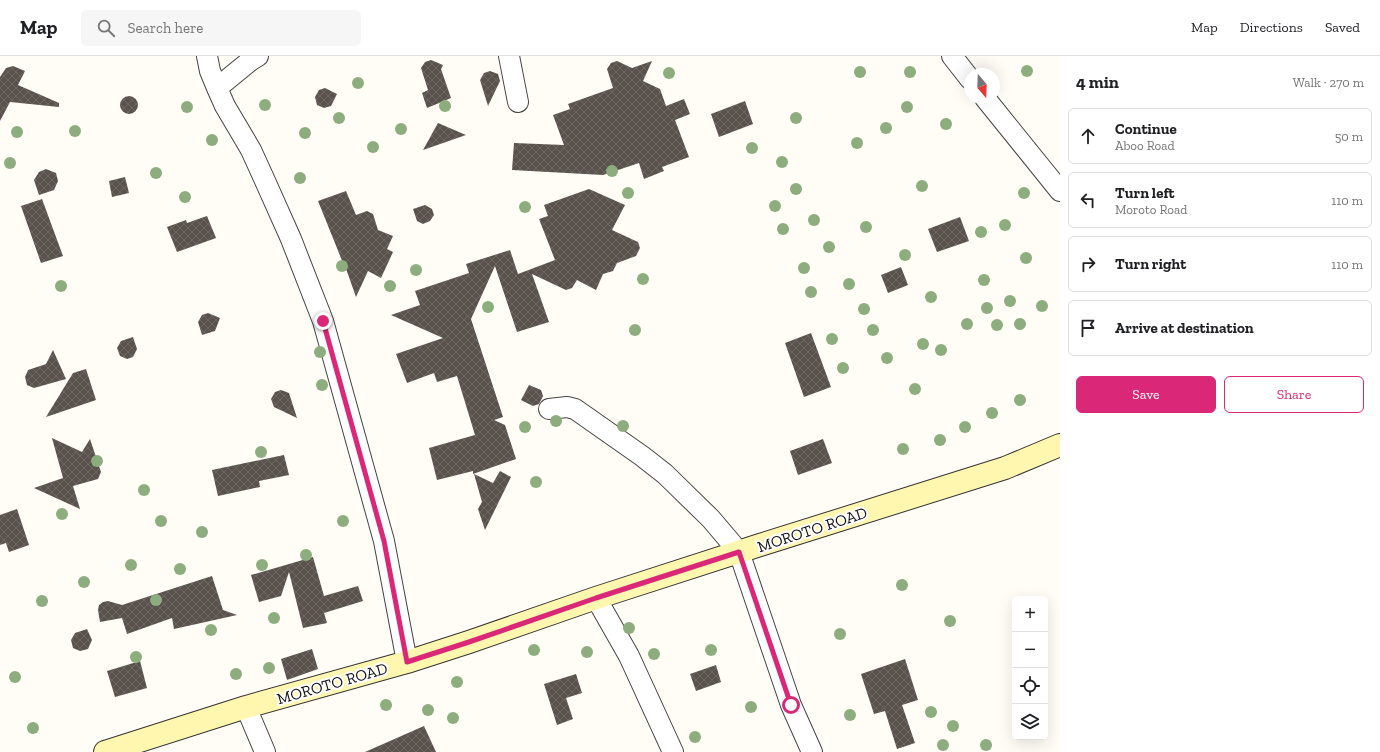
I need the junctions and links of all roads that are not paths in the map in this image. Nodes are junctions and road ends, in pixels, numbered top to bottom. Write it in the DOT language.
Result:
graph roads {
  1 [pos="207,56"];
  2 [pos="258,56"];
  3 [pos="509,56"];
  4 [pos="952,56"];
  5 [pos="964,71"];
  6 [pos="217,88"];
  7 [pos="518,102"];
  8 [pos="990,104"];
  9 [pos="1060,191"];
  10 [pos="549,410"];
  11 [pos="1060,445"];
  12 [pos="739,552"];
  13 [pos="596,598"];
  14 [pos="407,662"];
  15 [pos="246,707"];
  16 [pos="105,752"];
  17 [pos="265,752"];
  18 [pos="673,752"];
  19 [pos="812,752"];
  1 -- 6 [label="street"];
  2 -- 6 [label="street"];
  3 -- 7 [label="street"];
  4 -- 5 [label="street"];
  6 -- 14 [label="street"];
  8 -- 9 [label="street"];
  10 -- 12 [label="street"];
  11 -- 12 [label="main road, MOROTO ROAD"];
  12 -- 13 [label="main road, MOROTO ROAD"];
  12 -- 19 [label="street"];
  13 -- 14 [label="main road, MOROTO ROAD"];
  13 -- 18 [label="street"];
  14 -- 15 [label="main road, MOROTO ROAD"];
  15 -- 16 [label="main road, MOROTO ROAD"];
  15 -- 17 [label="street"];
}
